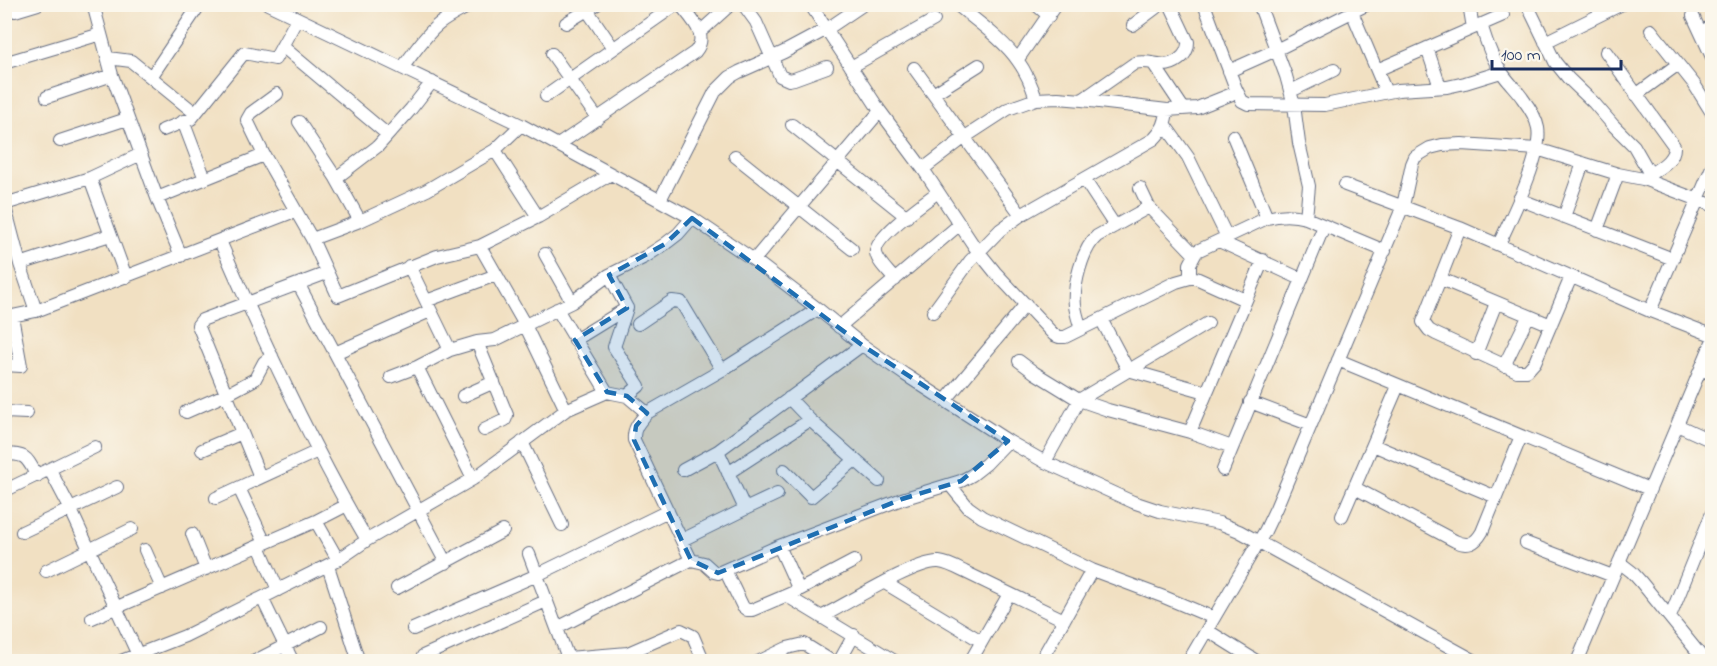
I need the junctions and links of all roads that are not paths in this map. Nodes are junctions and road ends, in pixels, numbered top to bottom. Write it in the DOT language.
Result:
graph roads {
  1 [pos="38,4"];
  2 [pos="93,4"];
  3 [pos="200,4"];
  4 [pos="268,4"];
  5 [pos="472,4"];
  6 [pos="679,4"];
  7 [pos="731,4"];
  8 [pos="743,4"];
  9 [pos="810,4"];
  10 [pos="864,4"];
  11 [pos="956,4"];
  12 [pos="1035,4"];
  13 [pos="1056,4"];
  14 [pos="1161,4"];
  15 [pos="1170,4"];
  16 [pos="1259,4"];
  17 [pos="1368,4"];
  18 [pos="1469,4"];
  19 [pos="1527,4"];
  20 [pos="1622,4"];
  21 [pos="1205,5"];
  22 [pos="589,6"];
  23 [pos="15,11"];
  24 [pos="1352,12"];
  25 [pos="1503,15"];
  26 [pos="1049,16"];
  27 [pos="1693,16"];
  28 [pos="297,19"];
  29 [pos="934,20"];
  30 [pos="566,23"];
  31 [pos="1133,25"];
  32 [pos="1477,26"];
  33 [pos="1713,26"];
  34 [pos="827,29"];
  35 [pos="1651,30"];
  36 [pos="700,32"];
  37 [pos="1701,32"];
  38 [pos="101,34"];
  39 [pos="1545,42"];
  40 [pos="282,46"];
  41 [pos="613,48"];
  42 [pos="1426,48"];
  43 [pos="1276,50"];
  44 [pos="1606,52"];
  45 [pos="552,54"];
  46 [pos="772,57"];
  47 [pos="1713,57"];
  48 [pos="108,58"];
  49 [pos="1018,60"];
  50 [pos="4,63"];
  51 [pos="1154,63"];
  52 [pos="979,65"];
  53 [pos="1677,65"];
  54 [pos="827,67"];
  55 [pos="402,68"];
  56 [pos="851,68"];
  57 [pos="914,68"];
  58 [pos="1334,70"];
  59 [pos="1377,70"];
  60 [pos="1229,71"];
  61 [pos="1501,72"];
  62 [pos="112,75"];
  63 [pos="151,77"];
  64 [pos="570,78"];
  65 [pos="432,82"];
  66 [pos="1440,87"];
  67 [pos="1291,91"];
  68 [pos="1237,92"];
  69 [pos="1386,92"];
  70 [pos="277,94"];
  71 [pos="933,94"];
  72 [pos="1636,95"];
  73 [pos="546,96"];
  74 [pos="47,97"];
  75 [pos="1036,99"];
  76 [pos="1082,100"];
  77 [pos="1294,105"];
  78 [pos="1183,108"];
  79 [pos="1167,110"];
  80 [pos="880,111"];
  81 [pos="195,113"];
  82 [pos="1713,113"];
  83 [pos="128,119"];
  84 [pos="598,119"];
  85 [pos="183,121"];
  86 [pos="299,122"];
  87 [pos="521,125"];
  88 [pos="792,125"];
  89 [pos="1165,125"];
  90 [pos="163,130"];
  91 [pos="388,135"];
  92 [pos="1233,136"];
  93 [pos="964,137"];
  94 [pos="60,141"];
  95 [pos="558,145"];
  96 [pos="1537,149"];
  97 [pos="495,150"];
  98 [pos="141,154"];
  99 [pos="264,155"];
  100 [pos="735,156"];
  101 [pos="837,161"];
  102 [pos="1583,163"];
  103 [pos="1713,167"];
  104 [pos="923,169"];
  105 [pos="611,174"];
  106 [pos="1618,174"];
  107 [pos="1647,176"];
  108 [pos="90,177"];
  109 [pos="336,178"];
  110 [pos="205,179"];
  111 [pos="1084,179"];
  112 [pos="1345,185"];
  113 [pos="1140,188"];
  114 [pos="938,192"];
  115 [pos="157,198"];
  116 [pos="1520,199"];
  117 [pos="1699,199"];
  118 [pos="660,200"];
  119 [pos="1713,204"];
  120 [pos="1403,206"];
  121 [pos="799,207"];
  122 [pos="1149,207"];
  123 [pos="295,211"];
  124 [pos="1021,215"];
  125 [pos="907,217"];
  126 [pos="1564,217"];
  127 [pos="538,218"];
  128 [pos="692,218"];
  129 [pos="1267,218"];
  130 [pos="1306,218"];
  131 [pos="360,221"];
  132 [pos="960,224"];
  133 [pos="1115,226"];
  134 [pos="1324,226"];
  135 [pos="1460,228"];
  136 [pos="1597,230"];
  137 [pos="110,235"];
  138 [pos="312,239"];
  139 [pos="1223,239"];
  140 [pos="220,241"];
  141 [pos="1499,244"];
  142 [pos="480,246"];
  143 [pos="852,249"];
  144 [pos="979,251"];
  145 [pos="1385,251"];
  146 [pos="544,254"];
  147 [pos="1194,255"];
  148 [pos="181,256"];
  149 [pos="1672,259"];
  150 [pos="754,260"];
  151 [pos="1263,260"];
  152 [pos="21,264"];
  153 [pos="409,266"];
  154 [pos="327,273"];
  155 [pos="496,275"];
  156 [pos="609,275"];
  157 [pos="126,277"];
  158 [pos="1571,277"];
  159 [pos="1190,278"];
  160 [pos="1302,279"];
  161 [pos="1441,279"];
  162 [pos="895,280"];
  163 [pos="299,285"];
  164 [pos="1245,300"];
  165 [pos="572,302"];
  166 [pos="247,303"];
  167 [pos="1496,303"];
  168 [pos="1026,304"];
  169 [pos="428,306"];
  170 [pos="627,308"];
  171 [pos="557,309"];
  172 [pos="818,309"];
  173 [pos="1650,310"];
  174 [pos="36,311"];
  175 [pos="933,312"];
  176 [pos="1528,316"];
  177 [pos="1101,319"];
  178 [pos="1208,323"];
  179 [pos="638,324"];
  180 [pos="1551,325"];
  181 [pos="525,326"];
  182 [pos="839,327"];
  183 [pos="1081,329"];
  184 [pos="1713,335"];
  185 [pos="575,340"];
  186 [pos="477,342"];
  187 [pos="1713,342"];
  188 [pos="862,345"];
  189 [pos="450,350"];
  190 [pos="335,353"];
  191 [pos="1476,354"];
  192 [pos="272,356"];
  193 [pos="1338,360"];
  194 [pos="1019,361"];
  195 [pos="4,365"];
  196 [pos="1504,366"];
  197 [pos="417,367"];
  198 [pos="722,370"];
  199 [pos="1128,370"];
  200 [pos="1707,371"];
  201 [pos="391,376"];
  202 [pos="494,382"];
  203 [pos="1398,386"];
  204 [pos="607,392"];
  205 [pos="1206,392"];
  206 [pos="226,394"];
  207 [pos="463,396"];
  208 [pos="627,396"];
  209 [pos="789,398"];
  210 [pos="1079,400"];
  211 [pos="945,401"];
  212 [pos="1250,402"];
  213 [pos="566,410"];
  214 [pos="4,412"];
  215 [pos="186,412"];
  216 [pos="27,413"];
  217 [pos="647,413"];
  218 [pos="810,420"];
  219 [pos="1311,425"];
  220 [pos="1677,425"];
  221 [pos="484,430"];
  222 [pos="1190,432"];
  223 [pos="242,433"];
  224 [pos="1521,436"];
  225 [pos="1008,441"];
  226 [pos="1713,441"];
  227 [pos="522,442"];
  228 [pos="1373,445"];
  229 [pos="95,447"];
  230 [pos="1233,447"];
  231 [pos="202,450"];
  232 [pos="318,451"];
  233 [pos="718,451"];
  234 [pos="4,454"];
  235 [pos="855,460"];
  236 [pos="1045,462"];
  237 [pos="50,470"];
  238 [pos="683,470"];
  239 [pos="784,470"];
  240 [pos="1223,470"];
  241 [pos="728,473"];
  242 [pos="37,476"];
  243 [pos="260,477"];
  244 [pos="473,479"];
  245 [pos="879,481"];
  246 [pos="950,485"];
  247 [pos="117,487"];
  248 [pos="239,488"];
  249 [pos="1355,488"];
  250 [pos="1650,489"];
  251 [pos="4,491"];
  252 [pos="777,494"];
  253 [pos="1496,497"];
  254 [pos="216,498"];
  255 [pos="347,505"];
  256 [pos="70,508"];
  257 [pos="745,509"];
  258 [pos="419,510"];
  259 [pos="668,511"];
  260 [pos="1342,516"];
  261 [pos="1712,516"];
  262 [pos="316,521"];
  263 [pos="562,525"];
  264 [pos="132,529"];
  265 [pos="503,531"];
  266 [pos="22,532"];
  267 [pos="192,534"];
  268 [pos="367,540"];
  269 [pos="682,540"];
  270 [pos="1262,543"];
  271 [pos="1526,543"];
  272 [pos="262,544"];
  273 [pos="779,546"];
  274 [pos="90,550"];
  275 [pos="145,550"];
  276 [pos="529,554"];
  277 [pos="692,560"];
  278 [pos="854,561"];
  279 [pos="1619,562"];
  280 [pos="333,563"];
  281 [pos="446,563"];
  282 [pos="206,569"];
  283 [pos="725,570"];
  284 [pos="1092,570"];
  285 [pos="46,571"];
  286 [pos="537,575"];
  287 [pos="1613,576"];
  288 [pos="885,583"];
  289 [pos="162,588"];
  290 [pos="397,588"];
  291 [pos="279,590"];
  292 [pos="800,590"];
  293 [pos="1009,594"];
  294 [pos="787,596"];
  295 [pos="262,598"];
  296 [pos="546,601"];
  297 [pos="117,608"];
  298 [pos="821,617"];
  299 [pos="1670,617"];
  300 [pos="92,618"];
  301 [pos="1214,618"];
  302 [pos="1064,620"];
  303 [pos="321,627"];
  304 [pos="557,628"];
  305 [pos="413,629"];
  306 [pos="1213,634"];
  307 [pos="854,635"];
  308 [pos="981,642"];
  309 [pos="285,645"];
  310 [pos="138,655"];
  311 [pos="423,656"];
  312 [pos="631,657"];
  313 [pos="568,658"];
  314 [pos="121,661"];
  315 [pos="358,661"];
  316 [pos="253,662"];
  317 [pos="293,662"];
  318 [pos="554,662"];
  319 [pos="704,662"];
  320 [pos="758,662"];
  321 [pos="833,662"];
  322 [pos="839,662"];
  323 [pos="896,662"];
  324 [pos="970,662"];
  325 [pos="1040,662"];
  326 [pos="1188,662"];
  327 [pos="1197,662"];
  328 [pos="1258,662"];
  329 [pos="1477,662"];
  330 [pos="1577,662"];
  331 [pos="1706,662"];
  1 -- 23 [label="street"];
  2 -- 38 [label="street"];
  3 -- 63 [label="street"];
  4 -- 28 [label="street"];
  5 -- 55 [label="street"];
  6 -- 36 [label="street"];
  6 -- 41 [label="street"];
  7 -- 36 [label="street"];
  8 -- 46 [label="street"];
  9 -- 34 [label="street"];
  10 -- 34 [label="street"];
  11 -- 49 [label="street"];
  12 -- 26 [label="street"];
  13 -- 26 [label="street"];
  14 -- 31 [label="street"];
  15 -- 51 [label="street"];
  16 -- 43 [label="street"];
  17 -- 24 [label="street"];
  18 -- 32 [label="street"];
  19 -- 39 [label="street"];
  20 -- 39 [label="street"];
  21 -- 60 [label="street"];
  22 -- 30 [label="street"];
  22 -- 41 [label="street"];
  24 -- 43 [label="street"];
  24 -- 59 [label="street"];
  25 -- 32 [label="street"];
  26 -- 49 [label="street"];
  27 -- 37 [label="street"];
  28 -- 40 [label="street"];
  28 -- 55 [label="street"];
  29 -- 56 [label="street"];
  32 -- 42 [label="street"];
  32 -- 61 [label="street"];
  33 -- 37 [label="street"];
  34 -- 46 [label="street"];
  34 -- 56 [label="street"];
  35 -- 53 [label="street"];
  36 -- 84 [label="street"];
  37 -- 47 [label="street"];
  38 -- 48 [label="street"];
  38 -- 50 [label="street"];
  39 -- 107 [label="street"];
  40 -- 81 [label="street"];
  40 -- 91 [label="street"];
  41 -- 64 [label="street"];
  42 -- 59 [label="street"];
  42 -- 66 [label="street"];
  43 -- 60 [label="street"];
  43 -- 67 [label="street"];
  44 -- 72 [label="street"];
  45 -- 64 [label="street"];
  46 -- 54 [label="street"];
  46 -- 118 [label="street"];
  48 -- 62 [label="street"];
  48 -- 63 [label="street"];
  49 -- 75 [label="street"];
  51 -- 76 [label="street"];
  51 -- 78 [label="street"];
  52 -- 71 [label="street"];
  53 -- 72 [label="street"];
  53 -- 82 [label="street"];
  55 -- 65 [label="street"];
  56 -- 80 [label="street"];
  57 -- 71 [label="street"];
  58 -- 67 [label="street"];
  59 -- 69 [label="street"];
  60 -- 68 [label="street"];
  61 -- 66 [label="street"];
  61 -- 96 [label="street"];
  62 -- 74 [label="street"];
  62 -- 83 [label="street"];
  63 -- 81 [label="street"];
  64 -- 73 [label="street"];
  64 -- 84 [label="street"];
  65 -- 87 [label="street"];
  65 -- 91 [label="street"];
  66 -- 69 [label="street"];
  67 -- 77 [label="street"];
  68 -- 77 [label="street"];
  68 -- 78 [label="street"];
  69 -- 77 [label="street"];
  70 -- 99 [label="street"];
  71 -- 93 [label="street"];
  72 -- 107 [label="street"];
  75 -- 76 [label="street"];
  75 -- 93 [label="street"];
  76 -- 79 [label="street"];
  77 -- 130 [label="street"];
  78 -- 79 [label="street"];
  79 -- 89 [label="street"];
  80 -- 101 [label="street"];
  80 -- 104 [label="street"];
  81 -- 85 [label="street"];
  83 -- 94 [label="street"];
  83 -- 98 [label="street"];
  84 -- 95 [label="street"];
  85 -- 90 [label="street"];
  85 -- 110 [label="street"];
  86 -- 109 [label="street"];
  87 -- 95 [label="street"];
  87 -- 97 [label="street"];
  88 -- 101 [label="street"];
  89 -- 111 [label="street"];
  89 -- 139 [label="street"];
  91 -- 109 [label="street"];
  92 -- 129 [label="street"];
  93 -- 104 [label="street"];
  93 -- 124 [label="street"];
  95 -- 105 [label="street"];
  96 -- 102 [label="street"];
  96 -- 116 [label="street"];
  96 -- 120 [label="street"];
  97 -- 127 [label="street"];
  97 -- 131 [label="street"];
  98 -- 108 [label="street"];
  98 -- 115 [label="street"];
  99 -- 110 [label="street"];
  99 -- 123 [label="street"];
  100 -- 121 [label="street"];
  101 -- 121 [label="street"];
  101 -- 125 [label="street"];
  102 -- 106 [label="street"];
  102 -- 126 [label="street"];
  103 -- 117 [label="street"];
  104 -- 114 [label="street"];
  105 -- 118 [label="street"];
  105 -- 127 [label="street"];
  106 -- 107 [label="street"];
  106 -- 136 [label="street"];
  107 -- 117 [label="street"];
  108 -- 137 [label="street"];
  108 -- 152 [label="street"];
  109 -- 131 [label="street"];
  110 -- 115 [label="street"];
  111 -- 124 [label="street"];
  111 -- 133 [label="street"];
  112 -- 120 [label="street"];
  113 -- 122 [label="street"];
  114 -- 125 [label="street"];
  114 -- 132 [label="street"];
  115 -- 148 [label="street"];
  116 -- 126 [label="street"];
  116 -- 141 [label="street"];
  117 -- 119 [label="street"];
  117 -- 149 [label="street"];
  118 -- 128 [label="street"];
  120 -- 135 [label="street"];
  120 -- 145 [label="street"];
  121 -- 143 [label="street"];
  121 -- 150 [label="street"];
  122 -- 133 [label="street"];
  122 -- 147 [label="street"];
  123 -- 138 [label="street"];
  123 -- 140 [label="street"];
  124 -- 144 [label="street"];
  125 -- 162 [label="street"];
  126 -- 136 [label="street"];
  127 -- 142 [label="street"];
  128 -- 150 [label="street"];
  128 -- 156 [label="street"];
  129 -- 130 [label="street"];
  129 -- 139 [label="street"];
  130 -- 134 [label="street"];
  131 -- 138 [label="street"];
  132 -- 144 [label="street"];
  132 -- 162 [label="street"];
  133 -- 183 [label="street"];
  134 -- 145 [label="street"];
  134 -- 160 [label="street"];
  135 -- 141 [label="street"];
  135 -- 161 [label="street"];
  136 -- 149 [label="street"];
  137 -- 152 [label="street"];
  137 -- 157 [label="street"];
  138 -- 154 [label="street"];
  139 -- 147 [label="street"];
  139 -- 151 [label="street"];
  140 -- 148 [label="street"];
  140 -- 166 [label="street"];
  141 -- 158 [label="street"];
  142 -- 153 [label="street"];
  142 -- 155 [label="street"];
  144 -- 168 [label="street"];
  144 -- 175 [label="street"];
  145 -- 193 [label="street"];
  146 -- 165 [label="street"];
  147 -- 159 [label="street"];
  148 -- 157 [label="street"];
  149 -- 173 [label="street"];
  150 -- 172 [label="street"];
  151 -- 160 [label="street"];
  151 -- 164 [label="street"];
  152 -- 174 [label="street"];
  153 -- 154 [label="street"];
  153 -- 169 [label="street"];
  154 -- 163 [label="street"];
  155 -- 169 [label="street"];
  155 -- 181 [label="street"];
  156 -- 165 [label="street"];
  156 -- 170 [label="street"];
  157 -- 174 [label="street"];
  158 -- 173 [label="street"];
  158 -- 180 [label="street"];
  159 -- 164 [label="street"];
  159 -- 177 [label="street"];
  160 -- 212 [label="street"];
  161 -- 167 [label="street"];
  161 -- 191 [label="street"];
  162 -- 182 [label="street"];
  163 -- 166 [label="street"];
  163 -- 190 [label="street"];
  164 -- 205 [label="street"];
  165 -- 171 [label="street"];
  166 -- 192 [label="street"];
  166 -- 206 [label="street"];
  167 -- 176 [label="street"];
  167 -- 191 [label="street"];
  168 -- 183 [label="street"];
  168 -- 211 [label="street"];
  169 -- 189 [label="street"];
  169 -- 190 [label="street"];
  170 -- 185 [label="street"];
  170 -- 208 [label="street"];
  171 -- 181 [label="street"];
  171 -- 185 [label="street"];
  172 -- 182 [label="street"];
  172 -- 198 [label="street"];
  173 -- 184 [label="street"];
  174 -- 195 [label="street"];
  176 -- 180 [label="street"];
  176 -- 196 [label="street"];
  177 -- 183 [label="street"];
  177 -- 199 [label="street"];
  178 -- 199 [label="street"];
  179 -- 198 [label="street"];
  180 -- 196 [label="street"];
  181 -- 186 [label="street"];
  181 -- 213 [label="street"];
  182 -- 188 [label="street"];
  185 -- 204 [label="street"];
  186 -- 189 [label="street"];
  186 -- 202 [label="street"];
  187 -- 200 [label="street"];
  188 -- 209 [label="street"];
  188 -- 211 [label="street"];
  189 -- 197 [label="street"];
  190 -- 258 [label="street"];
  191 -- 196 [label="street"];
  192 -- 206 [label="street"];
  192 -- 232 [label="street"];
  193 -- 203 [label="street"];
  193 -- 219 [label="street"];
  194 -- 210 [label="street"];
  197 -- 201 [label="street"];
  197 -- 244 [label="street"];
  198 -- 217 [label="street"];
  199 -- 205 [label="street"];
  199 -- 210 [label="street"];
  200 -- 220 [label="street"];
  202 -- 207 [label="street"];
  202 -- 221 [label="street"];
  203 -- 224 [label="street"];
  203 -- 228 [label="street"];
  204 -- 208 [label="street"];
  204 -- 213 [label="street"];
  205 -- 222 [label="street"];
  206 -- 215 [label="street"];
  206 -- 223 [label="street"];
  208 -- 217 [label="street"];
  209 -- 218 [label="street"];
  209 -- 233 [label="street"];
  210 -- 222 [label="street"];
  210 -- 236 [label="street"];
  211 -- 225 [label="street"];
  212 -- 219 [label="street"];
  212 -- 230 [label="street"];
  213 -- 227 [label="street"];
  214 -- 216 [label="street"];
  217 -- 259 [label="street"];
  218 -- 235 [label="street"];
  218 -- 241 [label="street"];
  219 -- 270 [label="street"];
  220 -- 226 [label="street"];
  220 -- 250 [label="street"];
  222 -- 230 [label="street"];
  223 -- 231 [label="street"];
  223 -- 243 [label="street"];
  224 -- 250 [label="street"];
  224 -- 253 [label="street"];
  225 -- 236 [label="street"];
  225 -- 246 [label="street"];
  227 -- 244 [label="street"];
  227 -- 263 [label="street"];
  228 -- 249 [label="street"];
  228 -- 253 [label="street"];
  229 -- 237 [label="street"];
  230 -- 240 [label="street"];
  232 -- 243 [label="street"];
  232 -- 255 [label="street"];
  233 -- 238 [label="street"];
  233 -- 241 [label="street"];
  234 -- 242 [label="street"];
  235 -- 239 [label="street"];
  235 -- 245 [label="street"];
  236 -- 270 [label="street"];
  237 -- 242 [label="street"];
  237 -- 256 [label="street"];
  241 -- 257 [label="street"];
  242 -- 251 [label="street"];
  243 -- 248 [label="street"];
  244 -- 258 [label="street"];
  246 -- 273 [label="street"];
  246 -- 284 [label="street"];
  247 -- 256 [label="street"];
  248 -- 254 [label="street"];
  248 -- 272 [label="street"];
  249 -- 253 [label="street"];
  249 -- 260 [label="street"];
  250 -- 279 [label="street"];
  252 -- 257 [label="street"];
  255 -- 262 [label="street"];
  255 -- 268 [label="street"];
  256 -- 266 [label="street"];
  256 -- 274 [label="street"];
  257 -- 269 [label="street"];
  258 -- 268 [label="street"];
  258 -- 281 [label="street"];
  259 -- 269 [label="street"];
  259 -- 286 [label="street"];
  261 -- 299 [label="street"];
  262 -- 272 [label="street"];
  262 -- 280 [label="street"];
  264 -- 274 [label="street"];
  265 -- 281 [label="street"];
  267 -- 282 [label="street"];
  268 -- 280 [label="street"];
  269 -- 277 [label="street"];
  270 -- 301 [label="street"];
  270 -- 306 [label="street"];
  270 -- 329 [label="street"];
  271 -- 287 [label="street"];
  272 -- 282 [label="street"];
  272 -- 291 [label="street"];
  273 -- 283 [label="street"];
  273 -- 292 [label="street"];
  274 -- 285 [label="street"];
  274 -- 297 [label="street"];
  275 -- 289 [label="street"];
  276 -- 286 [label="street"];
  277 -- 283 [label="street"];
  277 -- 304 [label="street"];
  278 -- 292 [label="street"];
  279 -- 287 [label="street"];
  279 -- 299 [label="street"];
  280 -- 291 [label="street"];
  280 -- 315 [label="street"];
  281 -- 290 [label="street"];
  282 -- 289 [label="street"];
  283 -- 294 [label="street"];
  284 -- 301 [label="street"];
  284 -- 302 [label="street"];
  286 -- 296 [label="street"];
  286 -- 305 [label="street"];
  287 -- 330 [label="street"];
  288 -- 293 [label="street"];
  288 -- 298 [label="street"];
  288 -- 308 [label="street"];
  289 -- 297 [label="street"];
  291 -- 295 [label="street"];
  292 -- 294 [label="street"];
  293 -- 302 [label="street"];
  293 -- 308 [label="street"];
  294 -- 298 [label="street"];
  295 -- 309 [label="street"];
  295 -- 310 [label="street"];
  296 -- 304 [label="street"];
  296 -- 311 [label="street"];
  297 -- 300 [label="street"];
  297 -- 310 [label="street"];
  298 -- 307 [label="street"];
  299 -- 331 [label="street"];
  301 -- 326 [label="street"];
  302 -- 325 [label="street"];
  303 -- 309 [label="street"];
  304 -- 313 [label="street"];
  306 -- 327 [label="street"];
  306 -- 328 [label="street"];
  307 -- 322 [label="street"];
  307 -- 323 [label="street"];
  308 -- 324 [label="street"];
  309 -- 316 [label="street"];
  309 -- 317 [label="street"];
  310 -- 314 [label="street"];
  312 -- 313 [label="street"];
  312 -- 319 [label="street"];
  313 -- 318 [label="street"];
  320 -- 321 [label="street"];
}
